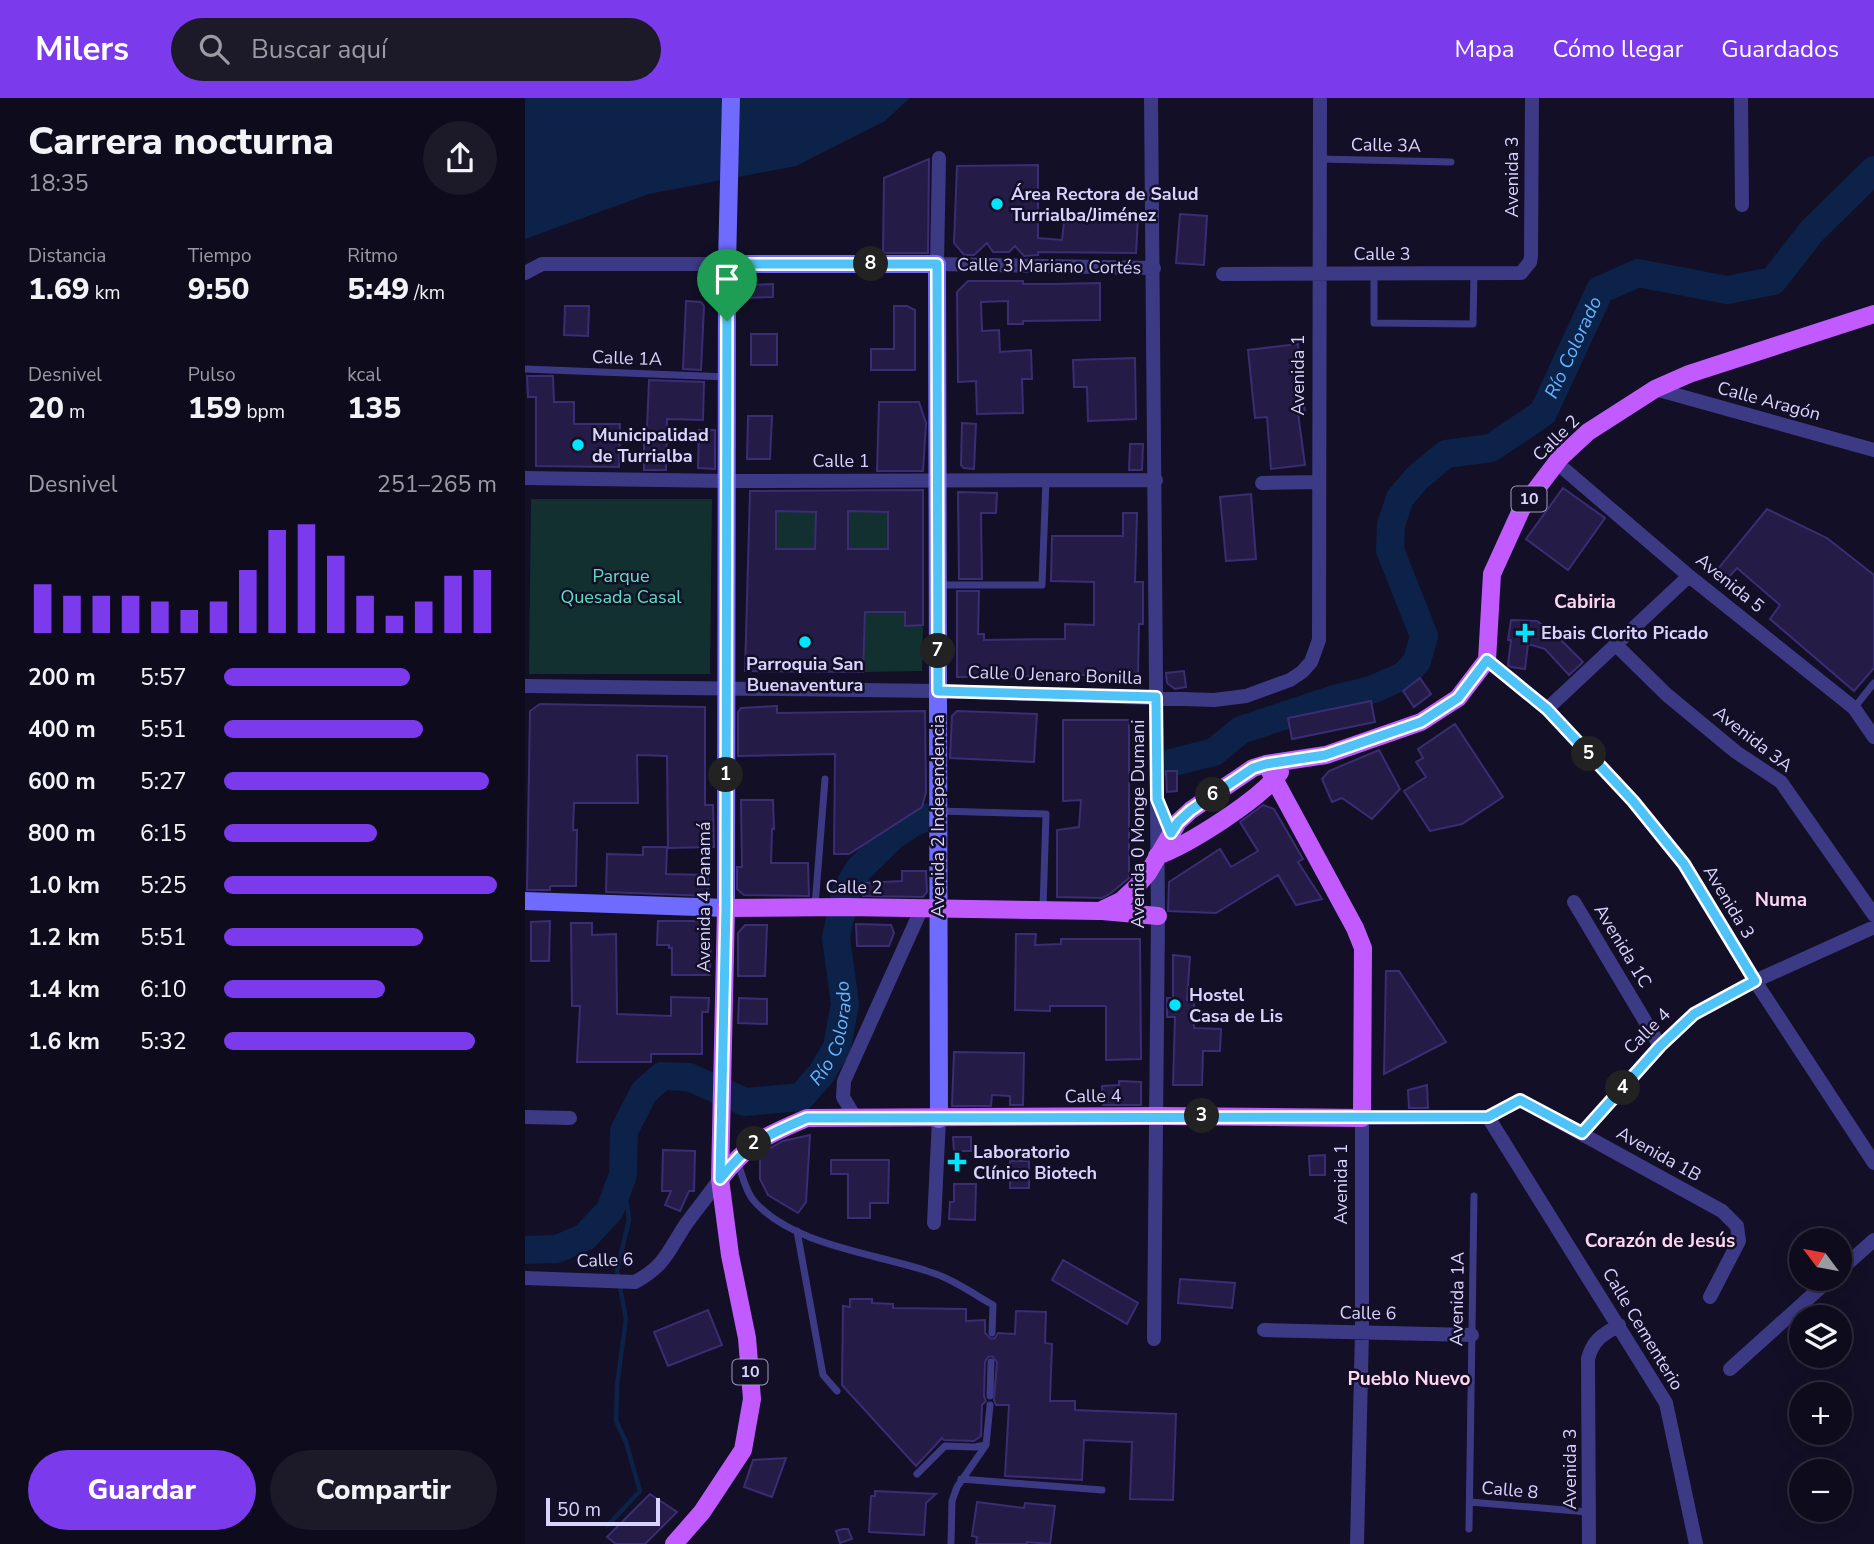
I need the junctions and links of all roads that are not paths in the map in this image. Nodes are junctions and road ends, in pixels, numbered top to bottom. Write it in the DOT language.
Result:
graph roads {
  1 [pos="731,98"];
  2 [pos="1151,98"];
  3 [pos="1320,98"];
  4 [pos="1532,98"];
  5 [pos="1741,98"];
  6 [pos="939,158"];
  7 [pos="1319,159"];
  8 [pos="1451,162"];
  9 [pos="1742,205"];
  10 [pos="1531,256"];
  11 [pos="727,264"];
  12 [pos="937,264"];
  13 [pos="1154,268"];
  14 [pos="525,272"];
  15 [pos="1319,273"];
  16 [pos="1374,273"];
  17 [pos="1223,274"];
  18 [pos="1474,274"];
  19 [pos="1874,314"];
  20 [pos="525,369"];
  21 [pos="727,377"];
  22 [pos="1655,389"];
  23 [pos="1874,450"];
  24 [pos="1557,463"];
  25 [pos="525,478"];
  26 [pos="938,480"];
  27 [pos="1046,480"];
  28 [pos="1156,480"];
  29 [pos="727,481"];
  30 [pos="1318,482"];
  31 [pos="1262,483"];
  32 [pos="1689,576"];
  33 [pos="938,585"];
  34 [pos="1615,644"];
  35 [pos="1316,652"];
  36 [pos="1487,660"];
  37 [pos="1874,683"];
  38 [pos="525,686"];
  39 [pos="726,688"];
  40 [pos="938,691"];
  41 [pos="1156,697"];
  42 [pos="1854,708"];
  43 [pos="1547,709"];
  44 [pos="1874,737"];
  45 [pos="1270,772"];
  46 [pos="825,779"];
  47 [pos="1157,799"];
  48 [pos="938,811"];
  49 [pos="1171,833"];
  50 [pos="1157,856"];
  51 [pos="525,901"];
  52 [pos="1574,902"];
  53 [pos="818,907"];
  54 [pos="726,908"];
  55 [pos="930,909"];
  56 [pos="1043,909"];
  57 [pos="1100,911"];
  58 [pos="1874,915"];
  59 [pos="1158,916"];
  60 [pos="1874,928"];
  61 [pos="1755,981"];
  62 [pos="1660,1046"];
  63 [pos="1158,1116"];
  64 [pos="1488,1117"];
  65 [pos="525,1118"];
  66 [pos="570,1118"];
  67 [pos="1362,1118"];
  68 [pos="856,1119"];
  69 [pos="939,1119"];
  70 [pos="1582,1133"];
  71 [pos="736,1158"];
  72 [pos="1874,1163"];
  73 [pos="720,1179"];
  74 [pos="1474,1196"];
  75 [pos="935,1223"];
  76 [pos="797,1231"];
  77 [pos="1874,1240"];
  78 [pos="1852,1259"];
  79 [pos="525,1278"];
  80 [pos="1816,1292"];
  81 [pos="1710,1297"];
  82 [pos="1619,1325"];
  83 [pos="1264,1330"];
  84 [pos="1362,1331"];
  85 [pos="992,1333"];
  86 [pos="1472,1335"];
  87 [pos="1154,1339"];
  88 [pos="991,1362"];
  89 [pos="1730,1369"];
  90 [pos="837,1391"];
  91 [pos="986,1445"];
  92 [pos="917,1474"];
  93 [pos="961,1479"];
  94 [pos="1102,1490"];
  95 [pos="1470,1502"];
  96 [pos="1589,1512"];
  97 [pos="1469,1529"];
  98 [pos="674,1544"];
  99 [pos="951,1544"];
  100 [pos="1357,1544"];
  101 [pos="1589,1544"];
  102 [pos="1696,1544"];
  1 -- 11 [label="street, Avenida 4 Panamá"];
  2 -- 13 [label="street, Avenida 0 Monge Dumani"];
  3 -- 7 [label="street, Avenida 1"];
  4 -- 10 [label="street, Avenida 3"];
  5 -- 9 [label="street"];
  6 -- 12 [label="street, Avenida 2 Independencia"];
  7 -- 8 [label="lane, Calle 3A"];
  7 -- 15 [label="street, Avenida 1"];
  10 -- 18 [label="street, Calle 3"];
  11 -- 12 [label="street, Calle 3 Mariano Cortés"];
  11 -- 14 [label="street, Calle 3 Mariano Cortés"];
  11 -- 21 [label="street, Avenida 4 Panamá"];
  12 -- 13 [label="street, Calle 3 Mariano Cortés"];
  12 -- 26 [label="street, Avenida 2 Independencia"];
  13 -- 28 [label="street, Avenida 0 Monge Dumani"];
  15 -- 16 [label="street, Calle 3"];
  15 -- 17 [label="street, Calle 3"];
  15 -- 30 [label="street, Avenida 1"];
  16 -- 18 [label="street, Calle 3"];
  16 -- 18 [label="lane"];
  19 -- 22 [label="main road, Calle 2 / 10"];
  20 -- 21 [label="lane, Calle 1A"];
  21 -- 29 [label="street, Avenida 4 Panamá"];
  22 -- 23 [label="street, Calle Aragón"];
  22 -- 24 [label="main road, Calle 2 / 10"];
  24 -- 32 [label="street, Avenida 5"];
  24 -- 36 [label="main road, Calle 2 / 10"];
  25 -- 29 [label="street, Calle 1"];
  26 -- 27 [label="street, Calle 1"];
  26 -- 29 [label="street, Calle 1"];
  26 -- 33 [label="street, Avenida 2 Independencia"];
  27 -- 28 [label="street, Calle 1"];
  27 -- 33 [label="lane"];
  28 -- 41 [label="street, Avenida 0 Monge Dumani"];
  29 -- 39 [label="street, Avenida 4 Panamá"];
  30 -- 31 [label="street"];
  30 -- 35 [label="street, Avenida 1"];
  32 -- 34 [label="street"];
  32 -- 42 [label="street, Avenida 5"];
  33 -- 40 [label="street, Avenida 2 Independencia"];
  34 -- 43 [label="street"];
  34 -- 58 [label="street, Avenida 3A"];
  35 -- 41 [label="street, Calle 0 Jenaro Bonilla"];
  36 -- 43 [label="street, Avenida 3"];
  36 -- 45 [label="main road"];
  37 -- 42 [label="lane"];
  38 -- 39 [label="street, Calle 0 Jenaro Bonilla"];
  39 -- 40 [label="street, Calle 0 Jenaro Bonilla"];
  39 -- 54 [label="street, Avenida 4 Panamá"];
  40 -- 41 [label="street, Calle 0 Jenaro Bonilla"];
  40 -- 48 [label="street, Avenida 2 Independencia"];
  41 -- 47 [label="street, Avenida 0 Monge Dumani"];
  42 -- 44 [label="street, Avenida 5"];
  43 -- 61 [label="street, Avenida 3"];
  45 -- 49 [label="main road"];
  45 -- 50 [label="main road"];
  45 -- 67 [label="main road, Avenida 1"];
  46 -- 53 [label="lane"];
  47 -- 49 [label="street"];
  47 -- 50 [label="street, Avenida 0 Monge Dumani"];
  48 -- 55 [label="street, Avenida 2 Independencia"];
  48 -- 56 [label="lane"];
  49 -- 50 [label="main road"];
  50 -- 57 [label="main road"];
  50 -- 59 [label="street, Avenida 0 Monge Dumani"];
  51 -- 54 [label="street, Calle 2"];
  52 -- 62 [label="street, Avenida 1C"];
  53 -- 54 [label="main road, Calle 2"];
  53 -- 55 [label="main road, Calle 2"];
  54 -- 73 [label="main road, Avenida 4 Panamá / 10"];
  55 -- 56 [label="main road, Calle 2"];
  55 -- 68 [label="street"];
  55 -- 69 [label="street, Avenida 2 Independencia"];
  56 -- 57 [label="main road, Calle 2"];
  57 -- 59 [label="main road, Calle 2"];
  59 -- 63 [label="street, Avenida 0 Monge Dumani"];
  60 -- 61 [label="street, Calle 4"];
  61 -- 62 [label="street, Calle 4"];
  61 -- 72 [label="street, Avenida 3"];
  62 -- 70 [label="street, Calle 4"];
  63 -- 67 [label="main road, Calle 4"];
  63 -- 69 [label="main road, Calle 4"];
  63 -- 87 [label="street, Avenida 0 Monge Dumani"];
  64 -- 67 [label="street, Calle 4"];
  64 -- 70 [label="street, Avenida 1B"];
  64 -- 82 [label="street, Calle Cementerio"];
  65 -- 66 [label="street"];
  67 -- 84 [label="street, Avenida 1"];
  68 -- 69 [label="main road, Calle 4"];
  68 -- 71 [label="main road, Calle 4"];
  69 -- 75 [label="street, Avenida 2 Independencia"];
  70 -- 81 [label="street, Avenida 1B"];
  71 -- 73 [label="main road, Calle 4"];
  71 -- 76 [label="lane"];
  73 -- 79 [label="street, Calle 6"];
  73 -- 98 [label="main road, Avenida 4 Panamá / 10"];
  74 -- 86 [label="lane, Avenida 1A"];
  76 -- 85 [label="lane"];
  76 -- 90 [label="lane"];
  77 -- 78 [label="street"];
  80 -- 89 [label="street"];
  82 -- 96 [label="street, Avenida 3"];
  82 -- 102 [label="street, Calle Cementerio"];
  83 -- 84 [label="street, Calle 6"];
  84 -- 86 [label="street, Calle 6"];
  84 -- 100 [label="street, Avenida 1"];
  86 -- 95 [label="lane, Avenida 1A"];
  88 -- 91 [label="lane"];
  91 -- 92 [label="lane"];
  91 -- 93 [label="lane"];
  93 -- 94 [label="lane"];
  93 -- 99 [label="lane"];
  95 -- 96 [label="lane, Calle 8"];
  95 -- 97 [label="lane, Avenida 1A"];
  96 -- 101 [label="street, Avenida 3"];
}
